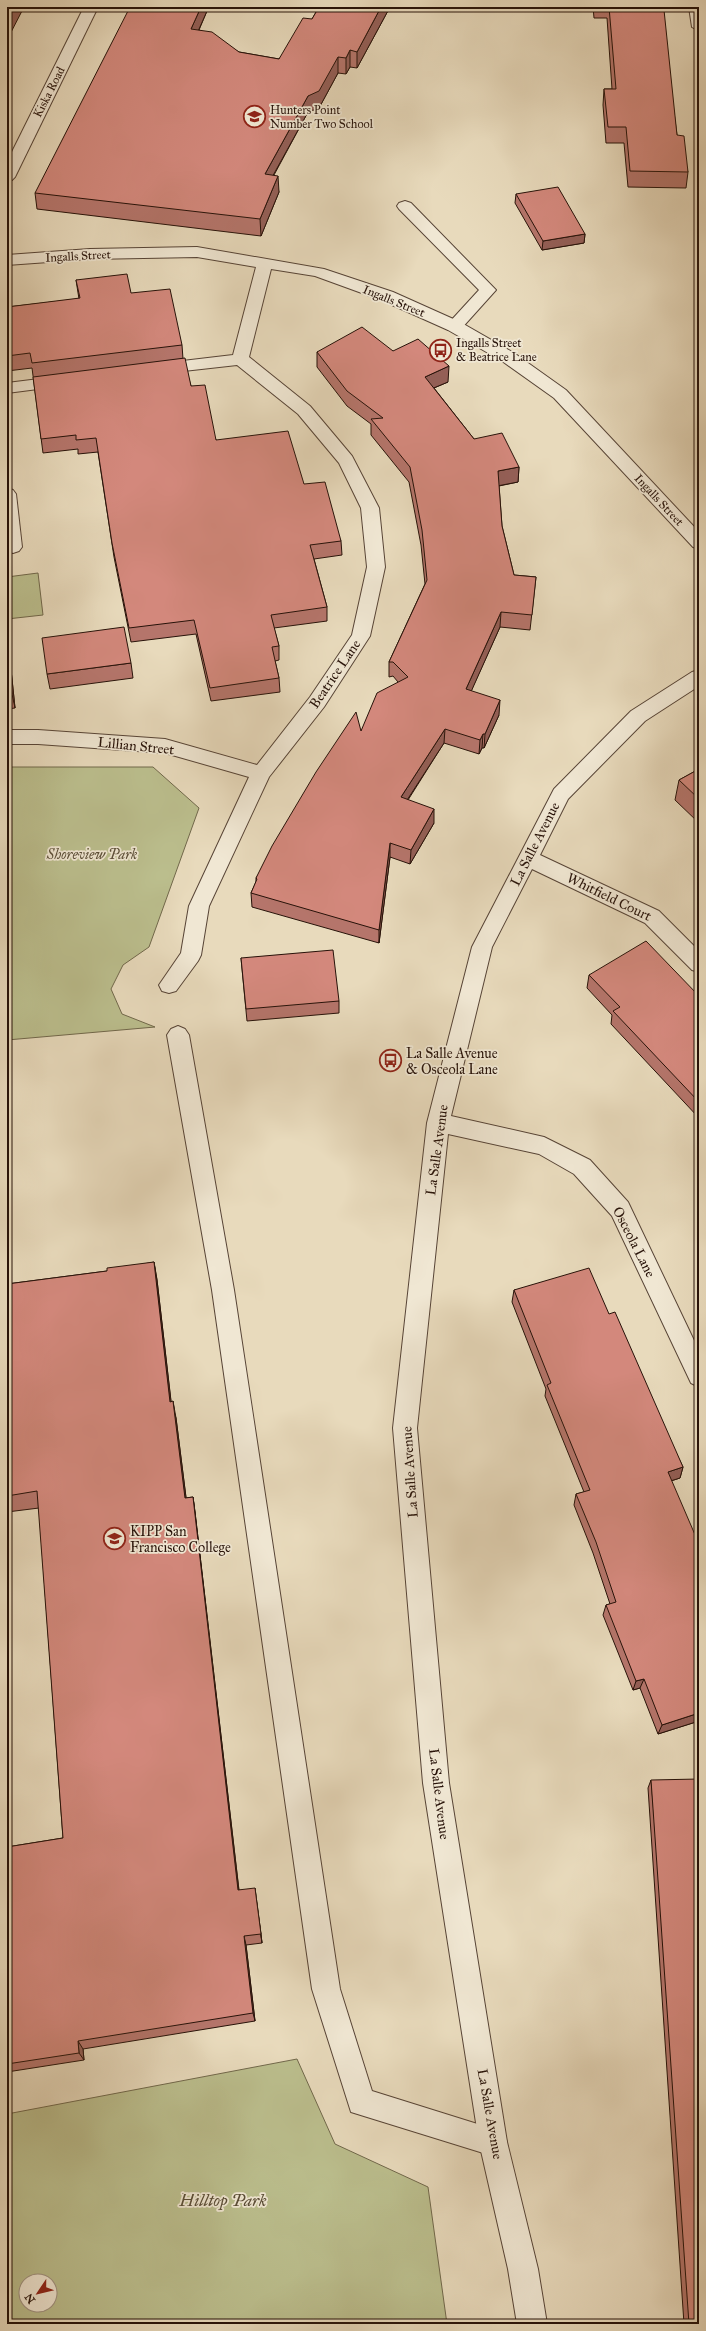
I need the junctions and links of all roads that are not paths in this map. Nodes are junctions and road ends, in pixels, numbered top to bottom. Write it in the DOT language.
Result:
graph roads {
  1 [pos="91,7"];
  2 [pos="696,7"];
  3 [pos="699,26"];
  4 [pos="7,177"];
  5 [pos="405,206"];
  6 [pos="7,260"];
  7 [pos="265,263"];
  8 [pos="454,326"];
  9 [pos="240,359"];
  10 [pos="139,372"];
  11 [pos="77,379"];
  12 [pos="7,388"];
  13 [pos="7,494"];
  14 [pos="699,543"];
  15 [pos="13,547"];
  16 [pos="699,677"];
  17 [pos="7,737"];
  18 [pos="261,773"];
  19 [pos="528,858"];
  20 [pos="699,964"];
  21 [pos="169,985"];
  22 [pos="178,1035"];
  23 [pos="438,1123"];
  24 [pos="699,1376"];
  25 [pos="493,2142"];
  26 [pos="532,2324"];
  1 -- 4 [label="street, Kiska Road"];
  2 -- 3 [label="street"];
  5 -- 8 [label="street"];
  6 -- 7 [label="street, Ingalls Street"];
  7 -- 8 [label="street, Ingalls Street"];
  7 -- 9 [label="street"];
  8 -- 14 [label="street, Ingalls Street"];
  9 -- 10 [label="street"];
  9 -- 18 [label="street, Beatrice Lane"];
  11 -- 12 [label="street"];
  13 -- 15 [label="street"];
  16 -- 19 [label="street, La Salle Avenue"];
  17 -- 18 [label="street, Lillian Street"];
  18 -- 21 [label="street, Beatrice Lane"];
  19 -- 20 [label="street, Whitfield Court"];
  19 -- 23 [label="street, La Salle Avenue"];
  22 -- 25 [label="street"];
  23 -- 24 [label="street, Osceola Lane"];
  23 -- 25 [label="street, La Salle Avenue"];
  25 -- 26 [label="street, La Salle Avenue"];
}
